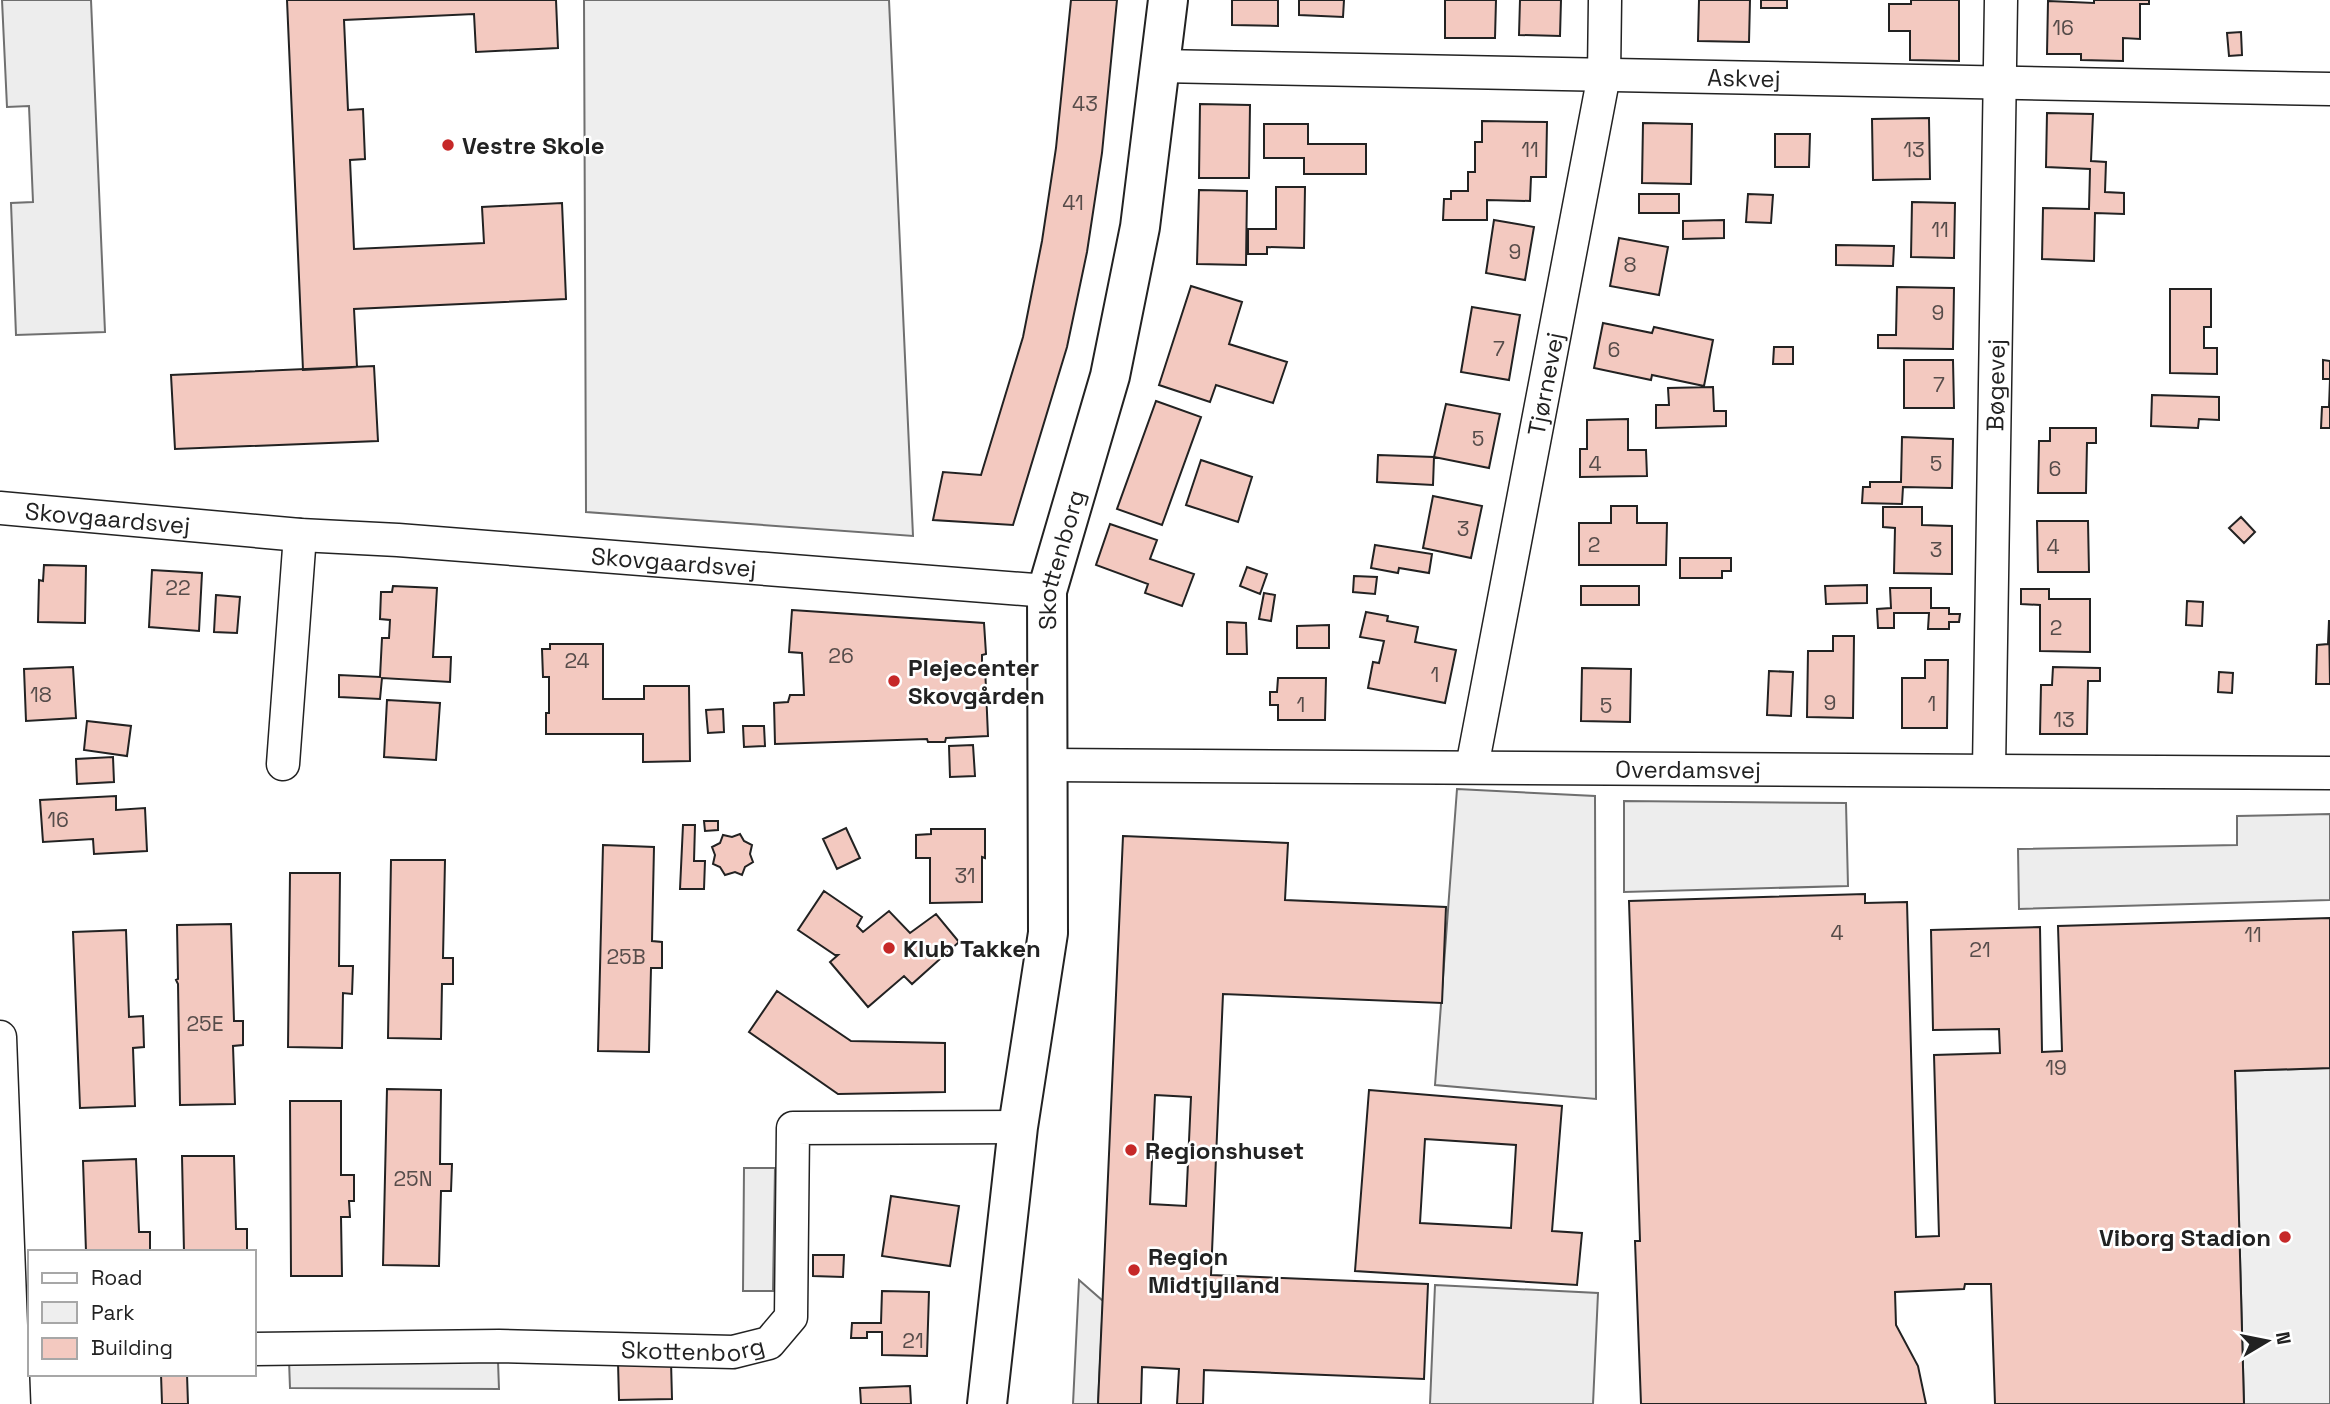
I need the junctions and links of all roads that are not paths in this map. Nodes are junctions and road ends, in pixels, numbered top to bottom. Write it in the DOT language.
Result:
graph roads {
  1 [pos="1168,0"];
  2 [pos="1605,0"];
  3 [pos="2001,0"];
  4 [pos="1160,66"];
  5 [pos="1604,75"];
  6 [pos="2000,83"];
  7 [pos="2330,89"];
  8 [pos="0,508"];
  9 [pos="300,535"];
  10 [pos="1047,591"];
  11 [pos="283,764"];
  12 [pos="1048,765"];
  13 [pos="1472,767"];
  14 [pos="1989,771"];
  15 [pos="2330,773"];
  16 [pos="0,1037"];
  17 [pos="1018,1127"];
  18 [pos="256,1349"];
  19 [pos="14,1404"];
  20 [pos="987,1404"];
  1 -- 4 [label="street, Skottenborg"];
  2 -- 5 [label="street, Tjørnevej"];
  3 -- 6 [label="street, Bøgevej"];
  4 -- 5 [label="street, Askvej"];
  4 -- 10 [label="street, Skottenborg"];
  5 -- 6 [label="street, Askvej"];
  5 -- 13 [label="street, Tjørnevej"];
  6 -- 7 [label="street, Askvej"];
  6 -- 14 [label="street, Bøgevej"];
  8 -- 9 [label="street, Skovgaardsvej"];
  9 -- 10 [label="street, Skovgaardsvej"];
  9 -- 11 [label="street"];
  10 -- 12 [label="street, Skottenborg"];
  12 -- 13 [label="street, Overdamsvej"];
  12 -- 17 [label="street, Skottenborg"];
  13 -- 14 [label="street, Overdamsvej"];
  14 -- 15 [label="street, Overdamsvej"];
  16 -- 19 [label="street"];
  17 -- 18 [label="street, Skottenborg"];
  17 -- 20 [label="street, Skottenborg"];
}
